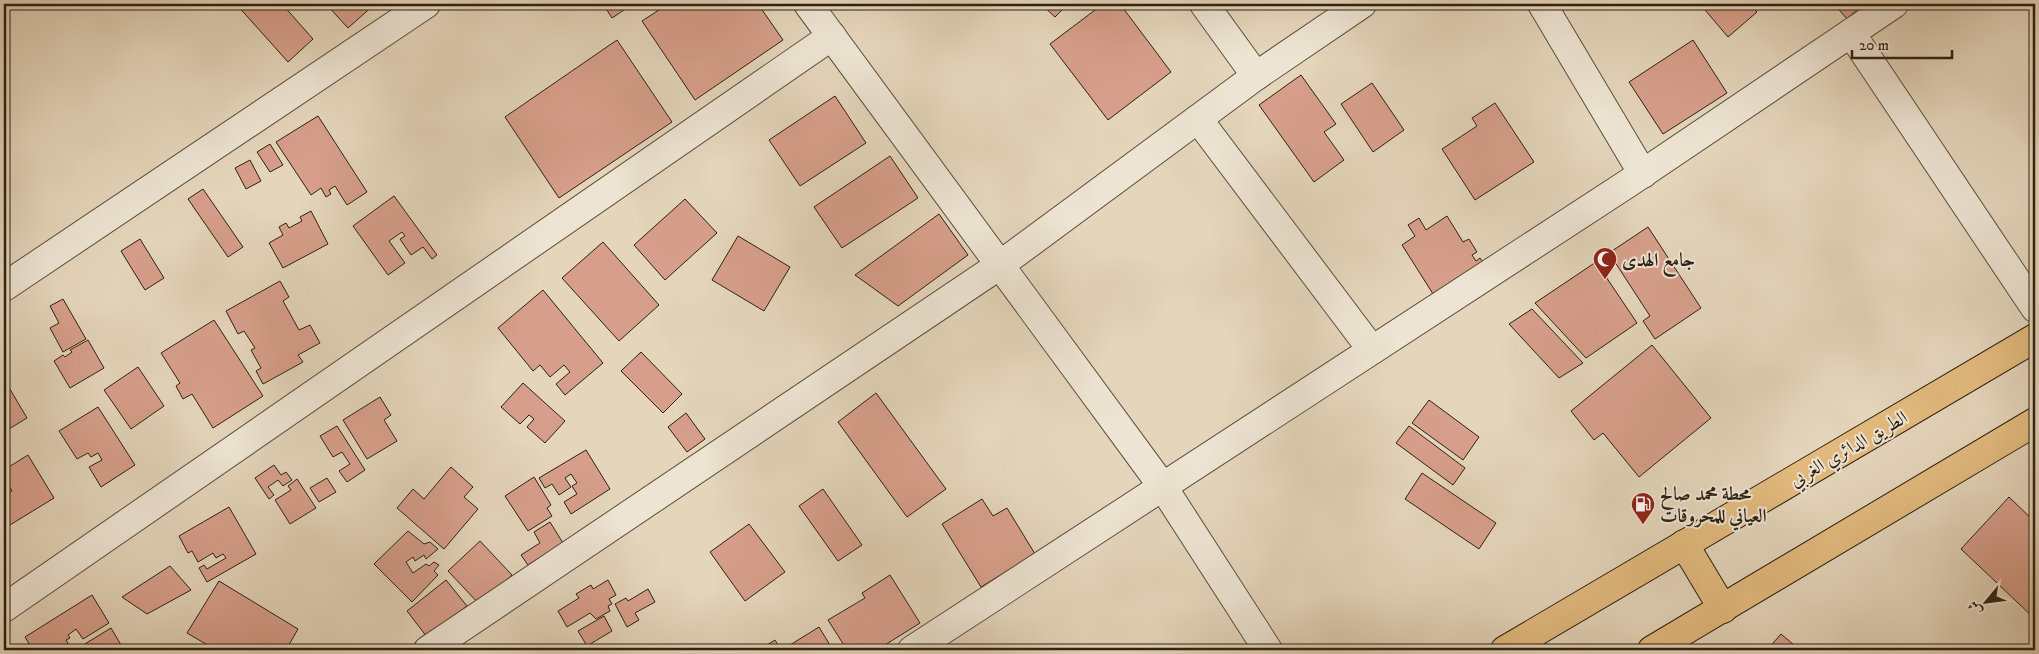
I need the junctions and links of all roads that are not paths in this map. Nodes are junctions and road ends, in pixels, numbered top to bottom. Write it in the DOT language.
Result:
graph roads {
  1 [pos="426,4"];
  2 [pos="808,4"];
  3 [pos="1204,4"];
  4 [pos="1362,4"];
  5 [pos="1542,4"];
  6 [pos="1894,4"];
  7 [pos="1851,33"];
  8 [pos="832,36"];
  9 [pos="1256,76"];
  10 [pos="1198,119"];
  11 [pos="1643,174"];
  12 [pos="1000,265"];
  13 [pos="4,287"];
  14 [pos="2035,308"];
  15 [pos="2035,338"];
  16 [pos="1372,350"];
  17 [pos="2035,422"];
  18 [pos="1163,487"];
  19 [pos="1684,544"];
  20 [pos="4,608"];
  21 [pos="1723,609"];
  22 [pos="428,650"];
  23 [pos="912,650"];
  24 [pos="1268,650"];
  25 [pos="1505,650"];
  26 [pos="1652,650"];
  1 -- 13 [label="street"];
  2 -- 8 [label="street"];
  3 -- 9 [label="street"];
  4 -- 9 [label="street"];
  5 -- 11 [label="street"];
  6 -- 7 [label="street"];
  7 -- 11 [label="street"];
  7 -- 14 [label="street"];
  8 -- 12 [label="street"];
  8 -- 20 [label="street"];
  9 -- 10 [label="street"];
  10 -- 12 [label="street"];
  10 -- 16 [label="street"];
  11 -- 16 [label="street"];
  12 -- 18 [label="street"];
  12 -- 22 [label="street"];
  15 -- 19 [label="main road, الطريق الدائري الغربي"];
  16 -- 18 [label="street"];
  17 -- 21 [label="main road"];
  18 -- 23 [label="street"];
  18 -- 24 [label="street"];
  19 -- 21 [label="main road"];
  19 -- 25 [label="main road, الطريق الدائري الغربي"];
  21 -- 26 [label="main road"];
}
